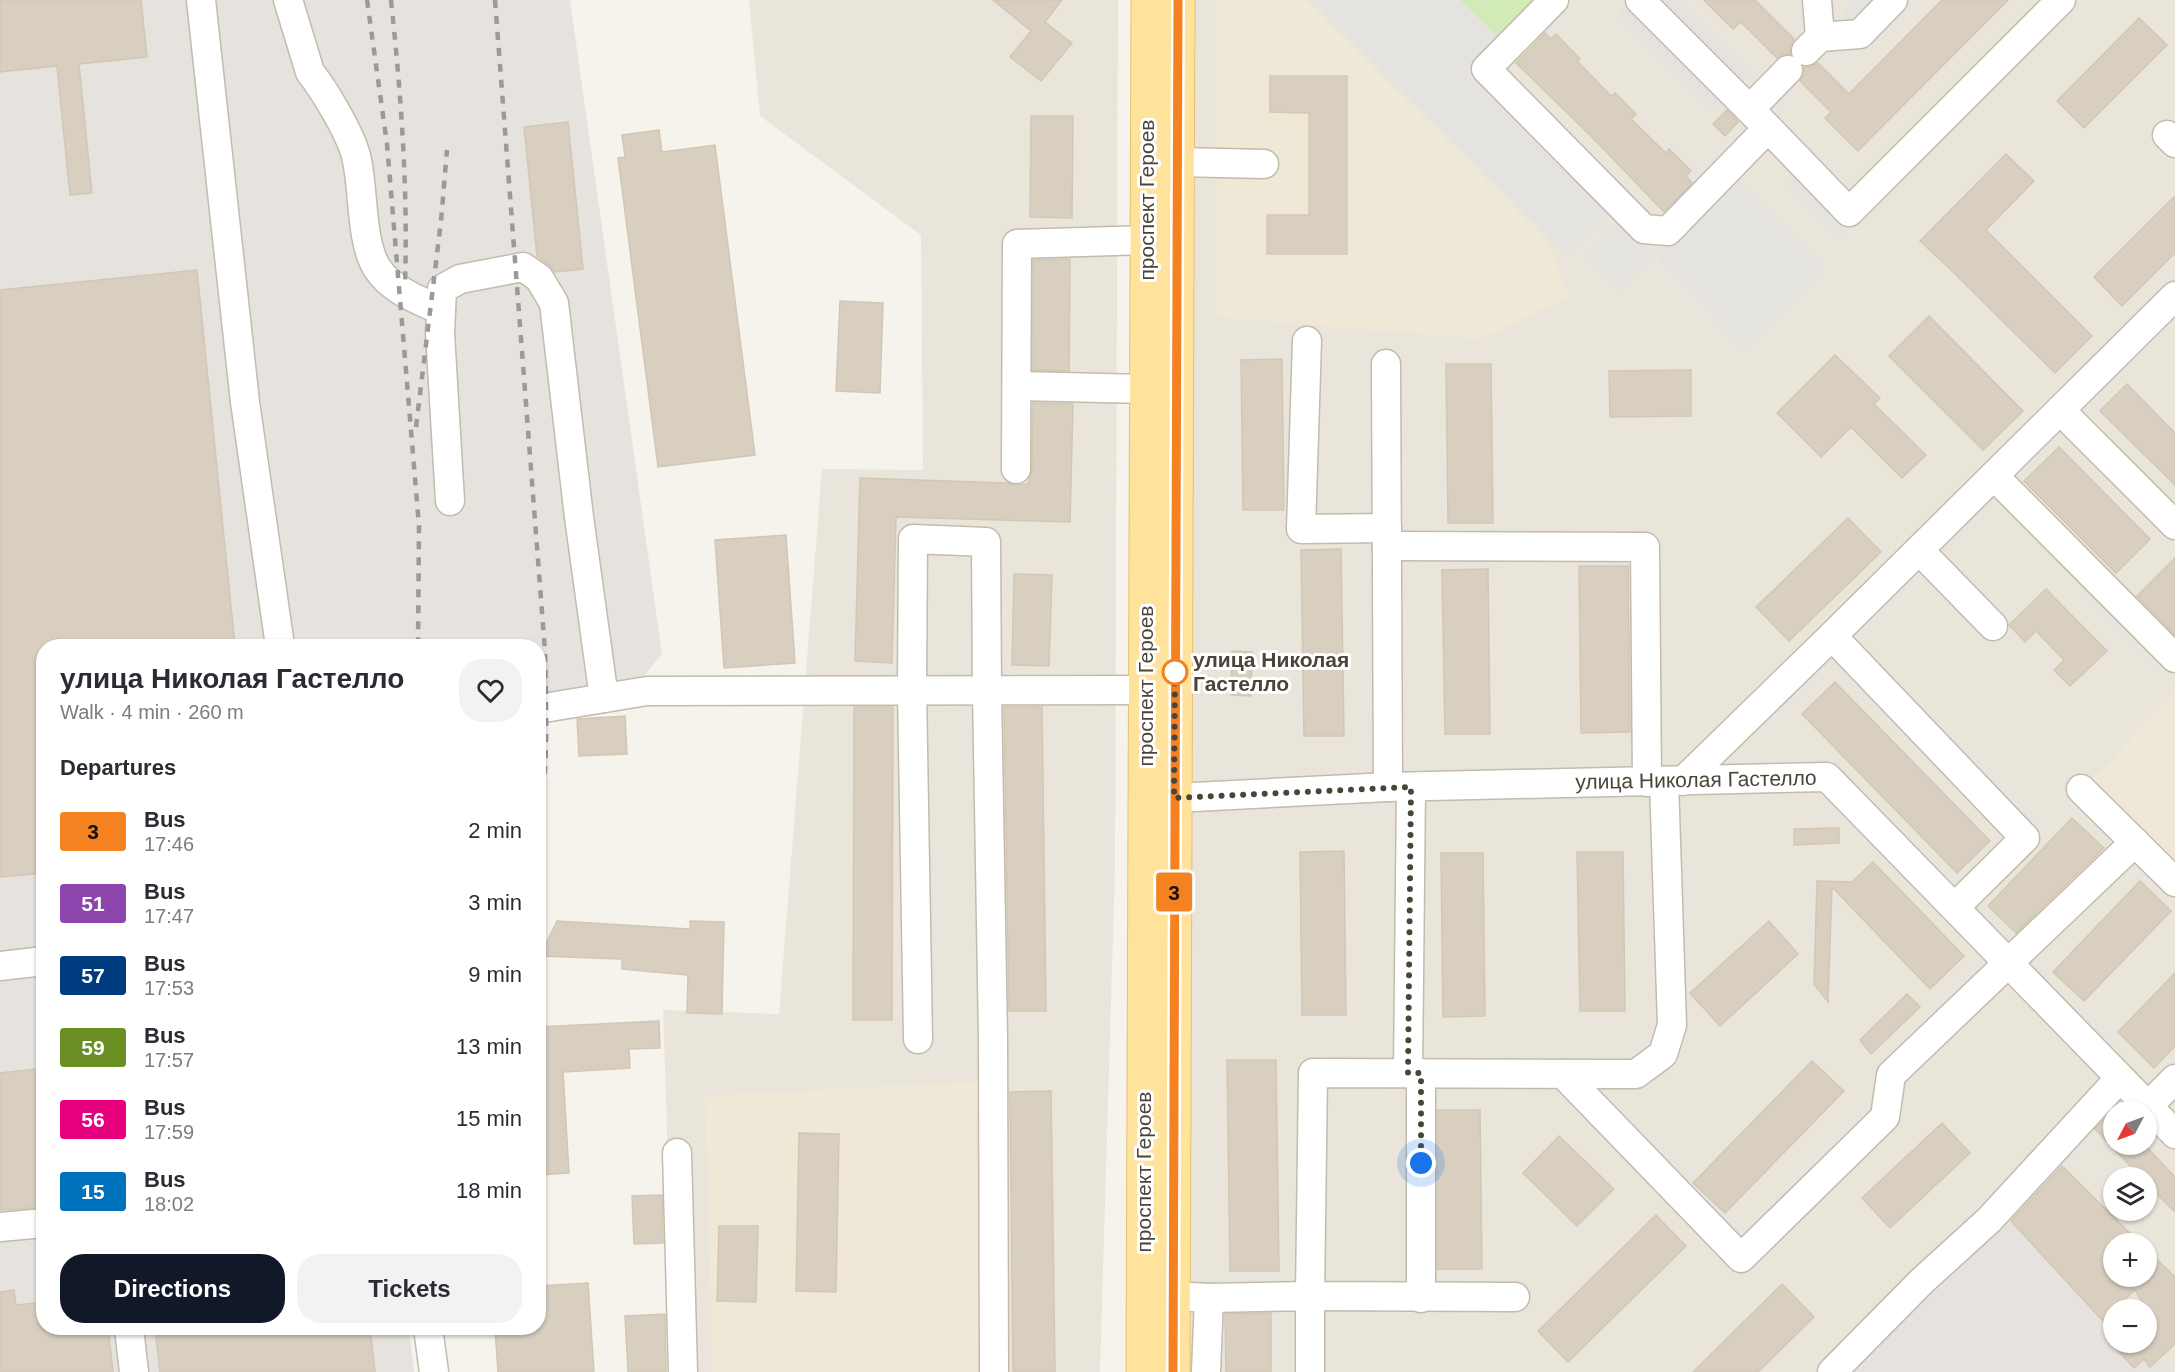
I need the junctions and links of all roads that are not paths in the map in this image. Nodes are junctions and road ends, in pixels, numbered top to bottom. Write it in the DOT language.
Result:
graph roads {
  1 [pos="201,0"];
  2 [pos="288,0"];
  3 [pos="1148,0"];
  4 [pos="1178,0"];
  5 [pos="1554,0"];
  6 [pos="1640,0"];
  7 [pos="1817,0"];
  8 [pos="1893,0"];
  9 [pos="2061,0"];
  10 [pos="1805,53"];
  11 [pos="1759,119"];
  12 [pos="1177,162"];
  13 [pos="1264,164"];
  14 [pos="1147,240"];
  15 [pos="2175,296"];
  16 [pos="441,310"];
  17 [pos="1307,341"];
  18 [pos="1386,364"];
  19 [pos="1018,386"];
  20 [pos="1146,389"];
  21 [pos="2060,410"];
  22 [pos="1016,469"];
  23 [pos="1994,476"];
  24 [pos="450,501"];
  25 [pos="2175,525"];
  26 [pos="1387,537"];
  27 [pos="1919,550"];
  28 [pos="1993,626"];
  29 [pos="1832,636"];
  30 [pos="279,639"];
  31 [pos="2175,658"];
  32 [pos="912,689"];
  33 [pos="1160,689"];
  34 [pos="987,690"];
  35 [pos="604,698"];
  36 [pos="546,708"];
  37 [pos="1665,781"];
  38 [pos="1400,787"];
  39 [pos="2081,789"];
  40 [pos="1174,798"];
  41 [pos="2135,842"];
  42 [pos="2175,882"];
  43 [pos="1955,907"];
  44 [pos="36,962"];
  45 [pos="2009,964"];
  46 [pos="0,966"];
  47 [pos="918,1039"];
  48 [pos="1415,1073"];
  49 [pos="1563,1074"];
  50 [pos="2120,1078"];
  51 [pos="2175,1079"];
  52 [pos="2143,1101"];
  53 [pos="2153,1101"];
  54 [pos="2157,1115"];
  55 [pos="2175,1134"];
  56 [pos="677,1154"];
  57 [pos="36,1224"];
  58 [pos="0,1227"];
  59 [pos="1173,1296"];
  60 [pos="1310,1296"];
  61 [pos="1515,1297"];
  62 [pos="1209,1298"];
  63 [pos="1421,1298"];
  64 [pos="130,1335"];
  65 [pos="429,1335"];
  66 [pos="134,1372"];
  67 [pos="434,1372"];
  68 [pos="683,1372"];
  69 [pos="994,1372"];
  70 [pos="1143,1372"];
  71 [pos="1173,1372"];
  72 [pos="1206,1372"];
  73 [pos="1310,1372"];
  74 [pos="1832,1372"];
  1 -- 30 [label="street"];
  2 -- 16 [label="street"];
  3 -- 14 [label="main road, проспект Героев"];
  4 -- 12 [label="main road, проспект Героев"];
  5 -- 11 [label="street"];
  6 -- 11 [label="street"];
  7 -- 10 [label="street"];
  8 -- 10 [label="street"];
  9 -- 11 [label="street"];
  10 -- 11 [label="street"];
  12 -- 13 [label="street"];
  12 -- 33 [label="main road, проспект Героев"];
  14 -- 19 [label="street"];
  14 -- 20 [label="main road, проспект Героев"];
  15 -- 21 [label="street"];
  16 -- 24 [label="street"];
  16 -- 35 [label="street"];
  17 -- 26 [label="street"];
  18 -- 26 [label="street"];
  19 -- 20 [label="street"];
  19 -- 22 [label="street"];
  20 -- 33 [label="main road, проспект Героев"];
  21 -- 23 [label="street"];
  21 -- 25 [label="street"];
  23 -- 27 [label="street"];
  23 -- 31 [label="street"];
  26 -- 37 [label="street"];
  26 -- 38 [label="street"];
  27 -- 28 [label="street"];
  27 -- 29 [label="street"];
  29 -- 37 [label="street"];
  29 -- 43 [label="street"];
  32 -- 34 [label="street"];
  32 -- 34 [label="street"];
  32 -- 35 [label="street"];
  32 -- 47 [label="street"];
  33 -- 34 [label="street"];
  33 -- 40 [label="main road, проспект Героев"];
  33 -- 70 [label="main road, проспект Героев"];
  34 -- 69 [label="street"];
  35 -- 36 [label="street"];
  37 -- 38 [label="street, улица Николая Гастелло"];
  37 -- 43 [label="street, улица Николая Гастелло"];
  37 -- 49 [label="street"];
  38 -- 40 [label="street, улица Николая Гастелло"];
  38 -- 48 [label="street"];
  39 -- 41 [label="street"];
  40 -- 59 [label="main road, проспект Героев"];
  41 -- 42 [label="street"];
  41 -- 45 [label="street"];
  43 -- 45 [label="street, улица Николая Гастелло"];
  44 -- 46 [label="street"];
  45 -- 49 [label="street"];
  45 -- 50 [label="street, улица Николая Гастелло"];
  48 -- 49 [label="street"];
  48 -- 60 [label="street"];
  48 -- 63 [label="street"];
  50 -- 52 [label="street, улица Николая Гастелло"];
  50 -- 74 [label="street"];
  51 -- 53 [label="street"];
  54 -- 55 [label="street, улица Николая Гастелло"];
  56 -- 68 [label="street"];
  57 -- 58 [label="street"];
  59 -- 62 [label="street"];
  59 -- 71 [label="main road, проспект Героев"];
  60 -- 62 [label="street"];
  60 -- 63 [label="street"];
  60 -- 73 [label="street"];
  61 -- 63 [label="street"];
  62 -- 72 [label="street"];
  64 -- 66 [label="street"];
  65 -- 67 [label="street"];
}
